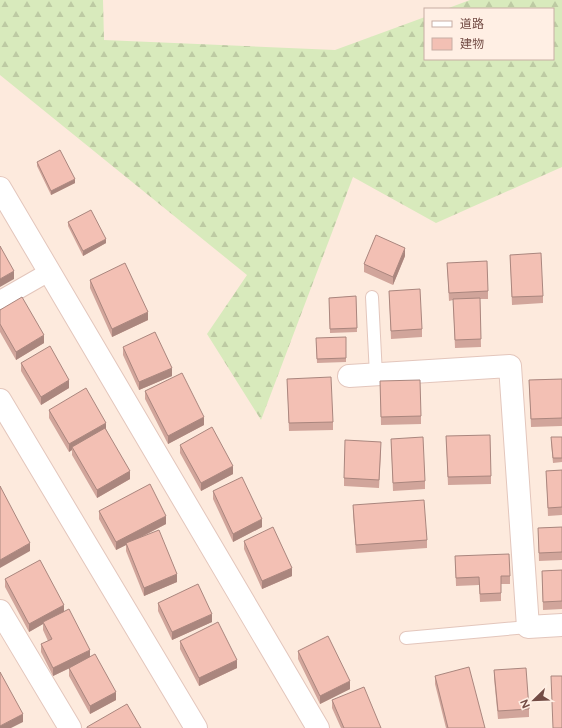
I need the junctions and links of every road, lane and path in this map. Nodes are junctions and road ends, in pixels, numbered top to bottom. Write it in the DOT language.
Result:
graph roads {
  1 [pos="0,188"];
  2 [pos="49,272"];
  3 [pos="372,297"];
  4 [pos="0,300"];
  5 [pos="376,375"];
  6 [pos="349,376"];
  7 [pos="0,400"];
  8 [pos="0,611"];
  9 [pos="562,625"];
  10 [pos="528,627"];
  11 [pos="406,638"];
  12 [pos="70,728"];
  13 [pos="196,728"];
  14 [pos="318,728"];
  1 -- 2 [label="street"];
  2 -- 4 [label="street"];
  2 -- 14 [label="street"];
  3 -- 5 [label="lane"];
  5 -- 6 [label="street"];
  5 -- 10 [label="street"];
  7 -- 13 [label="street"];
  8 -- 12 [label="street"];
  9 -- 10 [label="street"];
  10 -- 11 [label="lane"];
}
